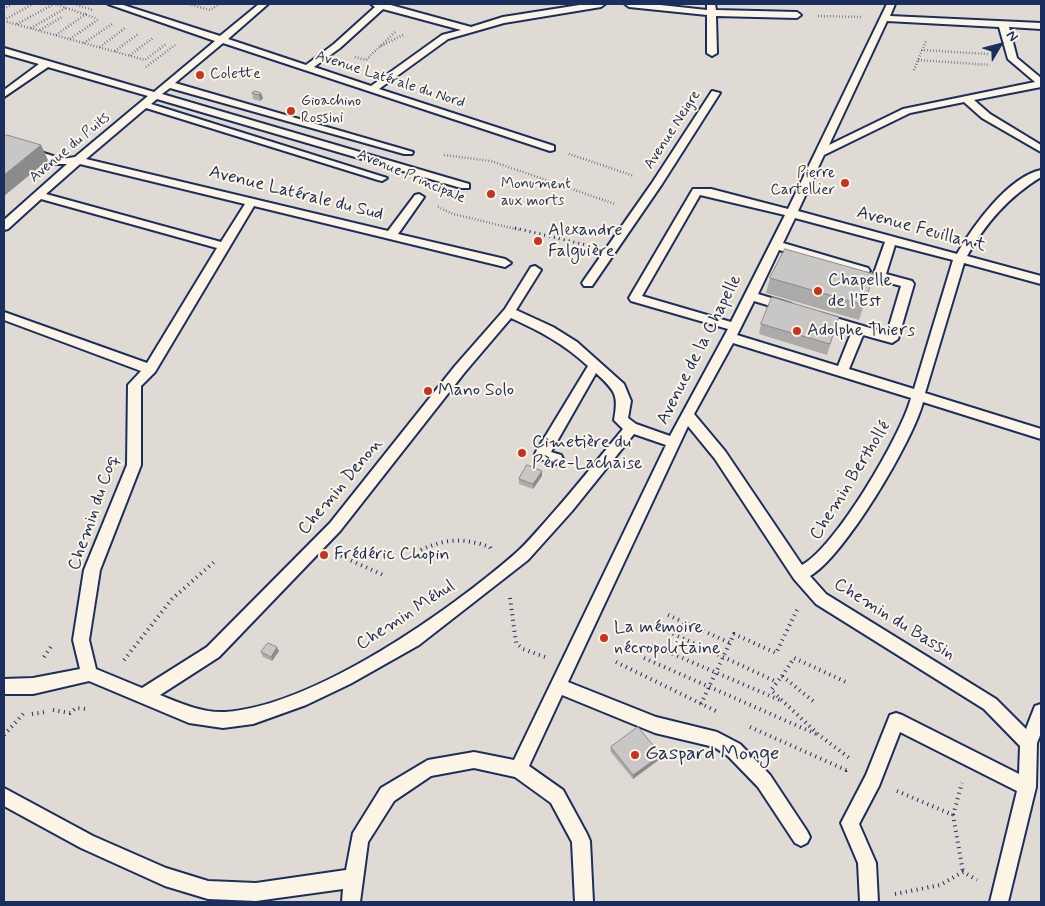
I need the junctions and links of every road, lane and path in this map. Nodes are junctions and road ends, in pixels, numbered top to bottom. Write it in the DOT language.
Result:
graph roads {
  1 [pos="12,4"];
  2 [pos="33,4"];
  3 [pos="54,4"];
  4 [pos="112,4"];
  5 [pos="189,4"];
  6 [pos="218,4"];
  7 [pos="264,4"];
  8 [pos="380,4"];
  9 [pos="601,4"];
  10 [pos="630,4"];
  11 [pos="891,4"];
  12 [pos="67,8"];
  13 [pos="711,8"];
  14 [pos="4,9"];
  15 [pos="86,14"];
  16 [pos="797,15"];
  17 [pos="62,17"];
  18 [pos="884,18"];
  19 [pos="99,19"];
  20 [pos="4,21"];
  21 [pos="112,23"];
  22 [pos="1003,23"];
  23 [pos="17,25"];
  24 [pos="1041,26"];
  25 [pos="31,28"];
  26 [pos="126,28"];
  27 [pos="470,29"];
  28 [pos="39,31"];
  29 [pos="140,33"];
  30 [pos="55,35"];
  31 [pos="154,37"];
  32 [pos="69,39"];
  33 [pos="220,40"];
  34 [pos="168,42"];
  35 [pos="84,43"];
  36 [pos="176,45"];
  37 [pos="99,47"];
  38 [pos="921,50"];
  39 [pos="4,51"];
  40 [pos="114,51"];
  41 [pos="712,53"];
  42 [pos="1012,55"];
  43 [pos="130,56"];
  44 [pos="918,60"];
  45 [pos="48,63"];
  46 [pos="990,64"];
  47 [pos="146,67"];
  48 [pos="307,68"];
  49 [pos="170,84"];
  50 [pos="1041,84"];
  51 [pos="371,90"];
  52 [pos="715,93"];
  53 [pos="4,94"];
  54 [pos="157,95"];
  55 [pos="965,98"];
  56 [pos="145,105"];
  57 [pos="4,143"];
  58 [pos="550,148"];
  59 [pos="1041,149"];
  60 [pos="408,152"];
  61 [pos="821,153"];
  62 [pos="568,154"];
  63 [pos="378,159"];
  64 [pos="78,160"];
  65 [pos="619,171"];
  66 [pos="1041,173"];
  67 [pos="382,178"];
  68 [pos="657,184"];
  69 [pos="465,186"];
  70 [pos="38,196"];
  71 [pos="419,197"];
  72 [pos="252,201"];
  73 [pos="637,212"];
  74 [pos="791,213"];
  75 [pos="4,226"];
  76 [pos="391,235"];
  77 [pos="891,240"];
  78 [pos="776,245"];
  79 [pos="226,247"];
  80 [pos="610,251"];
  81 [pos="960,258"];
  82 [pos="506,262"];
  83 [pos="535,270"];
  84 [pos="879,276"];
  85 [pos="1041,280"];
  86 [pos="588,283"];
  87 [pos="749,295"];
  88 [pos="509,312"];
  89 [pos="4,316"];
  90 [pos="859,329"];
  91 [pos="732,332"];
  92 [pos="594,366"];
  93 [pos="150,369"];
  94 [pos="842,372"];
  95 [pos="918,396"];
  96 [pos="687,414"];
  97 [pos="631,428"];
  98 [pos="1041,434"];
  99 [pos="674,442"];
  100 [pos="556,459"];
  101 [pos="421,550"];
  102 [pos="335,553"];
  103 [pos="214,562"];
  104 [pos="506,570"];
  105 [pos="799,574"];
  106 [pos="383,575"];
  107 [pos="809,586"];
  108 [pos="510,596"];
  109 [pos="668,615"];
  110 [pos="663,629"];
  111 [pos="730,643"];
  112 [pos="652,644"];
  113 [pos="723,657"];
  114 [pos="644,658"];
  115 [pos="568,668"];
  116 [pos="716,672"];
  117 [pos="90,674"];
  118 [pos="782,676"];
  119 [pos="111,682"];
  120 [pos="777,682"];
  121 [pos="846,682"];
  122 [pos="560,686"];
  123 [pos="4,687"];
  124 [pos="709,687"];
  125 [pos="144,696"];
  126 [pos="784,702"];
  127 [pos="86,709"];
  128 [pos="24,712"];
  129 [pos="698,712"];
  130 [pos="1041,712"];
  131 [pos="748,726"];
  132 [pos="819,735"];
  133 [pos="969,758"];
  134 [pos="1033,758"];
  135 [pos="854,761"];
  136 [pos="519,768"];
  137 [pos="1027,787"];
  138 [pos="4,796"];
  139 [pos="953,815"];
  140 [pos="801,838"];
  141 [pos="350,879"];
  142 [pos="869,894"];
  143 [pos="1000,898"];
  144 [pos="351,902"];
  145 [pos="584,902"];
  1 -- 14 [label="path"];
  2 -- 20 [label="path"];
  3 -- 23 [label="path"];
  4 -- 33 [label="lane, Avenue Latérale du Nord"];
  5 -- 6 [label="path"];
  7 -- 33 [label="lane, Avenue du Puits"];
  8 -- 27 [label="lane"];
  8 -- 48 [label="lane"];
  9 -- 27 [label="lane"];
  10 -- 13 [label="lane"];
  11 -- 18 [label="lane, Avenue de la Chapelle"];
  12 -- 25 [label="path"];
  13 -- 16 [label="lane"];
  13 -- 41 [label="lane"];
  15 -- 30 [label="path"];
  16 -- 18 [label="path"];
  17 -- 28 [label="path"];
  18 -- 22 [label="lane"];
  18 -- 61 [label="lane, Avenue de la Chapelle"];
  19 -- 32 [label="path"];
  20 -- 23 [label="path"];
  21 -- 35 [label="path"];
  22 -- 24 [label="lane"];
  22 -- 42 [label="lane"];
  23 -- 25 [label="path"];
  25 -- 28 [label="path"];
  26 -- 37 [label="path"];
  27 -- 51 [label="lane"];
  28 -- 30 [label="path"];
  29 -- 40 [label="path"];
  30 -- 32 [label="path"];
  31 -- 43 [label="path"];
  32 -- 35 [label="path"];
  33 -- 48 [label="lane, Avenue Latérale du Nord"];
  33 -- 49 [label="lane, Avenue du Puits"];
  34 -- 43 [label="path"];
  35 -- 37 [label="path"];
  36 -- 47 [label="path"];
  37 -- 40 [label="path"];
  38 -- 42 [label="path"];
  39 -- 45 [label="lane, Avenue Principale"];
  40 -- 43 [label="path"];
  42 -- 50 [label="lane"];
  44 -- 46 [label="path"];
  45 -- 53 [label="lane"];
  45 -- 54 [label="lane, Avenue Principale"];
  48 -- 51 [label="lane, Avenue Latérale du Nord"];
  49 -- 54 [label="lane, Avenue du Puits"];
  49 -- 63 [label="lane, Avenue Principale"];
  50 -- 55 [label="lane"];
  51 -- 58 [label="lane, Avenue Latérale du Nord"];
  52 -- 68 [label="lane, Avenue Neigre"];
  54 -- 56 [label="lane, Avenue du Puits"];
  54 -- 63 [label="lane, Avenue Principale"];
  55 -- 59 [label="lane"];
  55 -- 61 [label="lane"];
  56 -- 63 [label="lane, Avenue Principale"];
  56 -- 64 [label="lane, Avenue du Puits"];
  57 -- 64 [label="lane, Avenue Latérale du Sud"];
  60 -- 63 [label="lane, Avenue Principale"];
  60 -- 73 [label="path, Avenue Principale"];
  61 -- 74 [label="lane, Avenue de la Chapelle"];
  62 -- 65 [label="path"];
  63 -- 67 [label="lane, Avenue Principale"];
  63 -- 69 [label="lane, Avenue Principale"];
  64 -- 70 [label="lane, Avenue du Puits"];
  64 -- 72 [label="lane, Avenue Latérale du Sud"];
  66 -- 81 [label="lane"];
  68 -- 73 [label="lane"];
  70 -- 75 [label="lane, Avenue du Puits"];
  70 -- 79 [label="lane"];
  71 -- 76 [label="lane"];
  71 -- 80 [label="path, Avenue Principale"];
  72 -- 76 [label="lane, Avenue Latérale du Sud"];
  72 -- 79 [label="lane"];
  73 -- 80 [label="lane"];
  74 -- 77 [label="lane, Avenue Feuillant"];
  74 -- 78 [label="lane, Avenue de la Chapelle"];
  74 -- 91 [label="lane"];
  76 -- 82 [label="lane, Avenue Latérale du Sud"];
  77 -- 81 [label="lane, Avenue Feuillant"];
  77 -- 84 [label="lane"];
  78 -- 84 [label="lane"];
  78 -- 87 [label="lane, Avenue de la Chapelle"];
  79 -- 93 [label="lane"];
  80 -- 86 [label="lane"];
  81 -- 85 [label="lane, Avenue Feuillant"];
  81 -- 95 [label="lane, Chemin Berthollé"];
  83 -- 88 [label="lane, Chemin Denon"];
  84 -- 90 [label="lane"];
  87 -- 90 [label="lane"];
  87 -- 91 [label="lane, Avenue de la Chapelle"];
  88 -- 92 [label="lane"];
  88 -- 125 [label="lane, Chemin Denon"];
  89 -- 93 [label="lane"];
  90 -- 94 [label="lane"];
  91 -- 94 [label="lane"];
  91 -- 96 [label="lane, Avenue de la Chapelle"];
  92 -- 97 [label="lane"];
  92 -- 100 [label="lane"];
  93 -- 117 [label="lane, Chemin du Coq"];
  94 -- 95 [label="lane"];
  95 -- 98 [label="lane"];
  95 -- 105 [label="lane, Chemin Berthollé"];
  96 -- 99 [label="lane, Avenue de la Chapelle"];
  96 -- 105 [label="lane, Chemin du Bassin"];
  97 -- 99 [label="lane"];
  97 -- 104 [label="lane, Chemin Méhul"];
  99 -- 115 [label="lane, Avenue de la Chapelle"];
  101 -- 104 [label="path"];
  102 -- 106 [label="path"];
  103 -- 119 [label="path"];
  104 -- 125 [label="lane, Chemin Méhul"];
  105 -- 107 [label="lane, Chemin du Bassin"];
  107 -- 111 [label="path"];
  107 -- 134 [label="lane, Chemin du Bassin"];
  108 -- 115 [label="path"];
  109 -- 111 [label="path"];
  110 -- 113 [label="path"];
  111 -- 113 [label="path"];
  112 -- 116 [label="path"];
  113 -- 116 [label="path"];
  113 -- 120 [label="path"];
  114 -- 124 [label="path"];
  115 -- 122 [label="lane, Avenue de la Chapelle"];
  116 -- 124 [label="path"];
  116 -- 126 [label="path"];
  117 -- 119 [label="lane, Chemin Méhul"];
  117 -- 123 [label="lane"];
  118 -- 121 [label="path"];
  119 -- 125 [label="lane, Chemin Méhul"];
  122 -- 136 [label="lane, Avenue de la Chapelle"];
  122 -- 140 [label="lane"];
  124 -- 129 [label="path"];
  124 -- 132 [label="path"];
  127 -- 128 [label="path"];
  130 -- 134 [label="lane"];
  131 -- 135 [label="path"];
  133 -- 137 [label="lane"];
  133 -- 139 [label="path"];
  133 -- 142 [label="lane"];
  134 -- 137 [label="lane"];
  136 -- 141 [label="lane"];
  136 -- 145 [label="lane"];
  137 -- 143 [label="lane"];
  138 -- 141 [label="lane"];
  141 -- 144 [label="lane"];
  142 -- 143 [label="path"];
}
